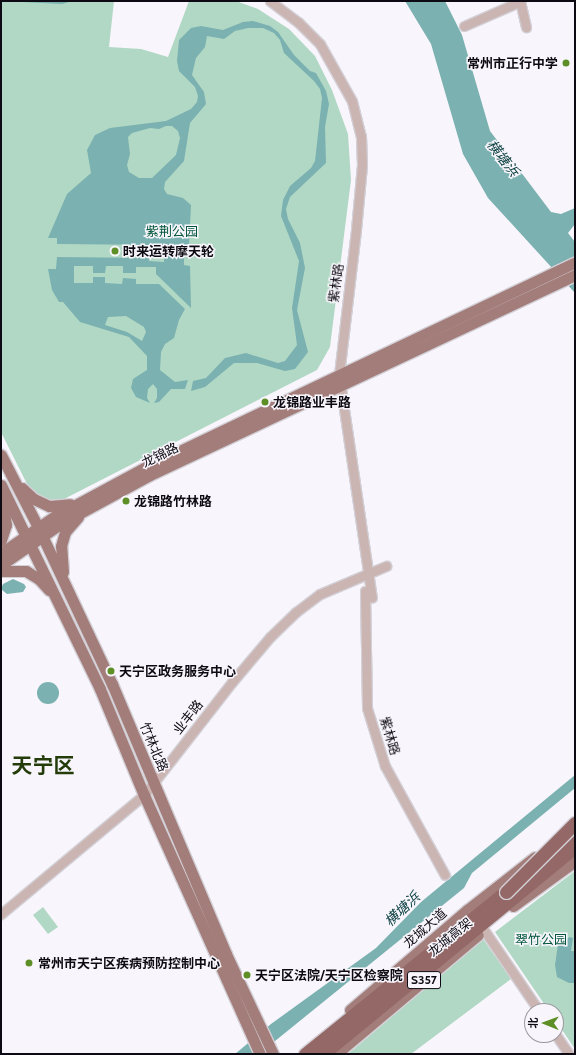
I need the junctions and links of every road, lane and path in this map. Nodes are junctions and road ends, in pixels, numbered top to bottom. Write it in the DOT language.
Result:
graph roads {
  1 [pos="270,1"];
  2 [pos="520,1"];
  3 [pos="464,26"];
  4 [pos="526,27"];
  5 [pos="575,262"];
  6 [pos="575,275"];
  7 [pos="547,282"];
  8 [pos="339,380"];
  9 [pos="1,455"];
  10 [pos="13,478"];
  11 [pos="1,485"];
  12 [pos="1,492"];
  13 [pos="92,501"];
  14 [pos="40,531"];
  15 [pos="29,539"];
  16 [pos="1,540"];
  17 [pos="1,553"];
  18 [pos="1,565"];
  19 [pos="386,566"];
  20 [pos="1,570"];
  21 [pos="367,574"];
  22 [pos="365,591"];
  23 [pos="70,596"];
  24 [pos="372,598"];
  25 [pos="59,602"];
  26 [pos="154,783"];
  27 [pos="144,795"];
  28 [pos="575,819"];
  29 [pos="575,823"];
  30 [pos="575,829"];
  31 [pos="575,834"];
  32 [pos="575,847"];
  33 [pos="575,853"];
  34 [pos="575,861"];
  35 [pos="527,863"];
  36 [pos="445,875"];
  37 [pos="511,898"];
  38 [pos="1,914"];
  39 [pos="484,930"];
  40 [pos="534,1003"];
  41 [pos="256,1033"];
  42 [pos="561,1043"];
  43 [pos="268,1052"];
  44 [pos="297,1054"];
  45 [pos="305,1054"];
  46 [pos="323,1054"];
  47 [pos="336,1054"];
  48 [pos="569,1054"];
  1 -- 8 [label="street, 紫林路"];
  2 -- 3 [label="street"];
  2 -- 4 [label="street"];
  5 -- 7 [label="main road"];
  6 -- 7 [label="main road"];
  7 -- 8 [label="main road, 龙锦路"];
  8 -- 13 [label="main road, 龙锦路"];
  8 -- 21 [label="street, 紫林路"];
  9 -- 10 [label="main road, 竹林北路"];
  10 -- 13 [label="main road"];
  10 -- 14 [label="main road, 竹林北路"];
  11 -- 15 [label="main road, 竹林北路"];
  12 -- 16 [label="main road"];
  13 -- 14 [label="main road, 龙锦路"];
  13 -- 23 [label="main road"];
  14 -- 15 [label="main road, 龙锦路"];
  14 -- 23 [label="main road, 竹林北路"];
  15 -- 17 [label="main road, 龙锦路"];
  15 -- 18 [label="main road, 龙锦路"];
  15 -- 25 [label="main road, 竹林北路"];
  19 -- 21 [label="street, 业丰路"];
  20 -- 25 [label="main road"];
  21 -- 24 [label="street, 紫林路"];
  21 -- 26 [label="street, 业丰路"];
  22 -- 36 [label="street, 紫林路"];
  23 -- 26 [label="main road, 竹林北路"];
  25 -- 27 [label="main road, 竹林北路"];
  26 -- 27 [label="street, 业丰路"];
  26 -- 41 [label="main road, 竹林北路"];
  27 -- 38 [label="street, 业丰路"];
  27 -- 41 [label="main road, 竹林北路"];
  28 -- 35 [label="main road"];
  29 -- 37 [label="highway, bridge"];
  30 -- 35 [label="main road, 龙城大道 / S357"];
  31 -- 37 [label="highway, 龙城高架, bridge"];
  32 -- 37 [label="highway, 龙城高架"];
  33 -- 37 [label="highway"];
  34 -- 37 [label="main road"];
  35 -- 44 [label="main road, 龙城大道 / S357"];
  37 -- 39 [label="main road, S357"];
  37 -- 45 [label="highway, 龙城高架"];
  37 -- 46 [label="highway, 龙城高架"];
  39 -- 40 [label="street"];
  39 -- 47 [label="main road, S357"];
  41 -- 43 [label="main road, 竹林北路"];
  42 -- 48 [label="street"];
}
